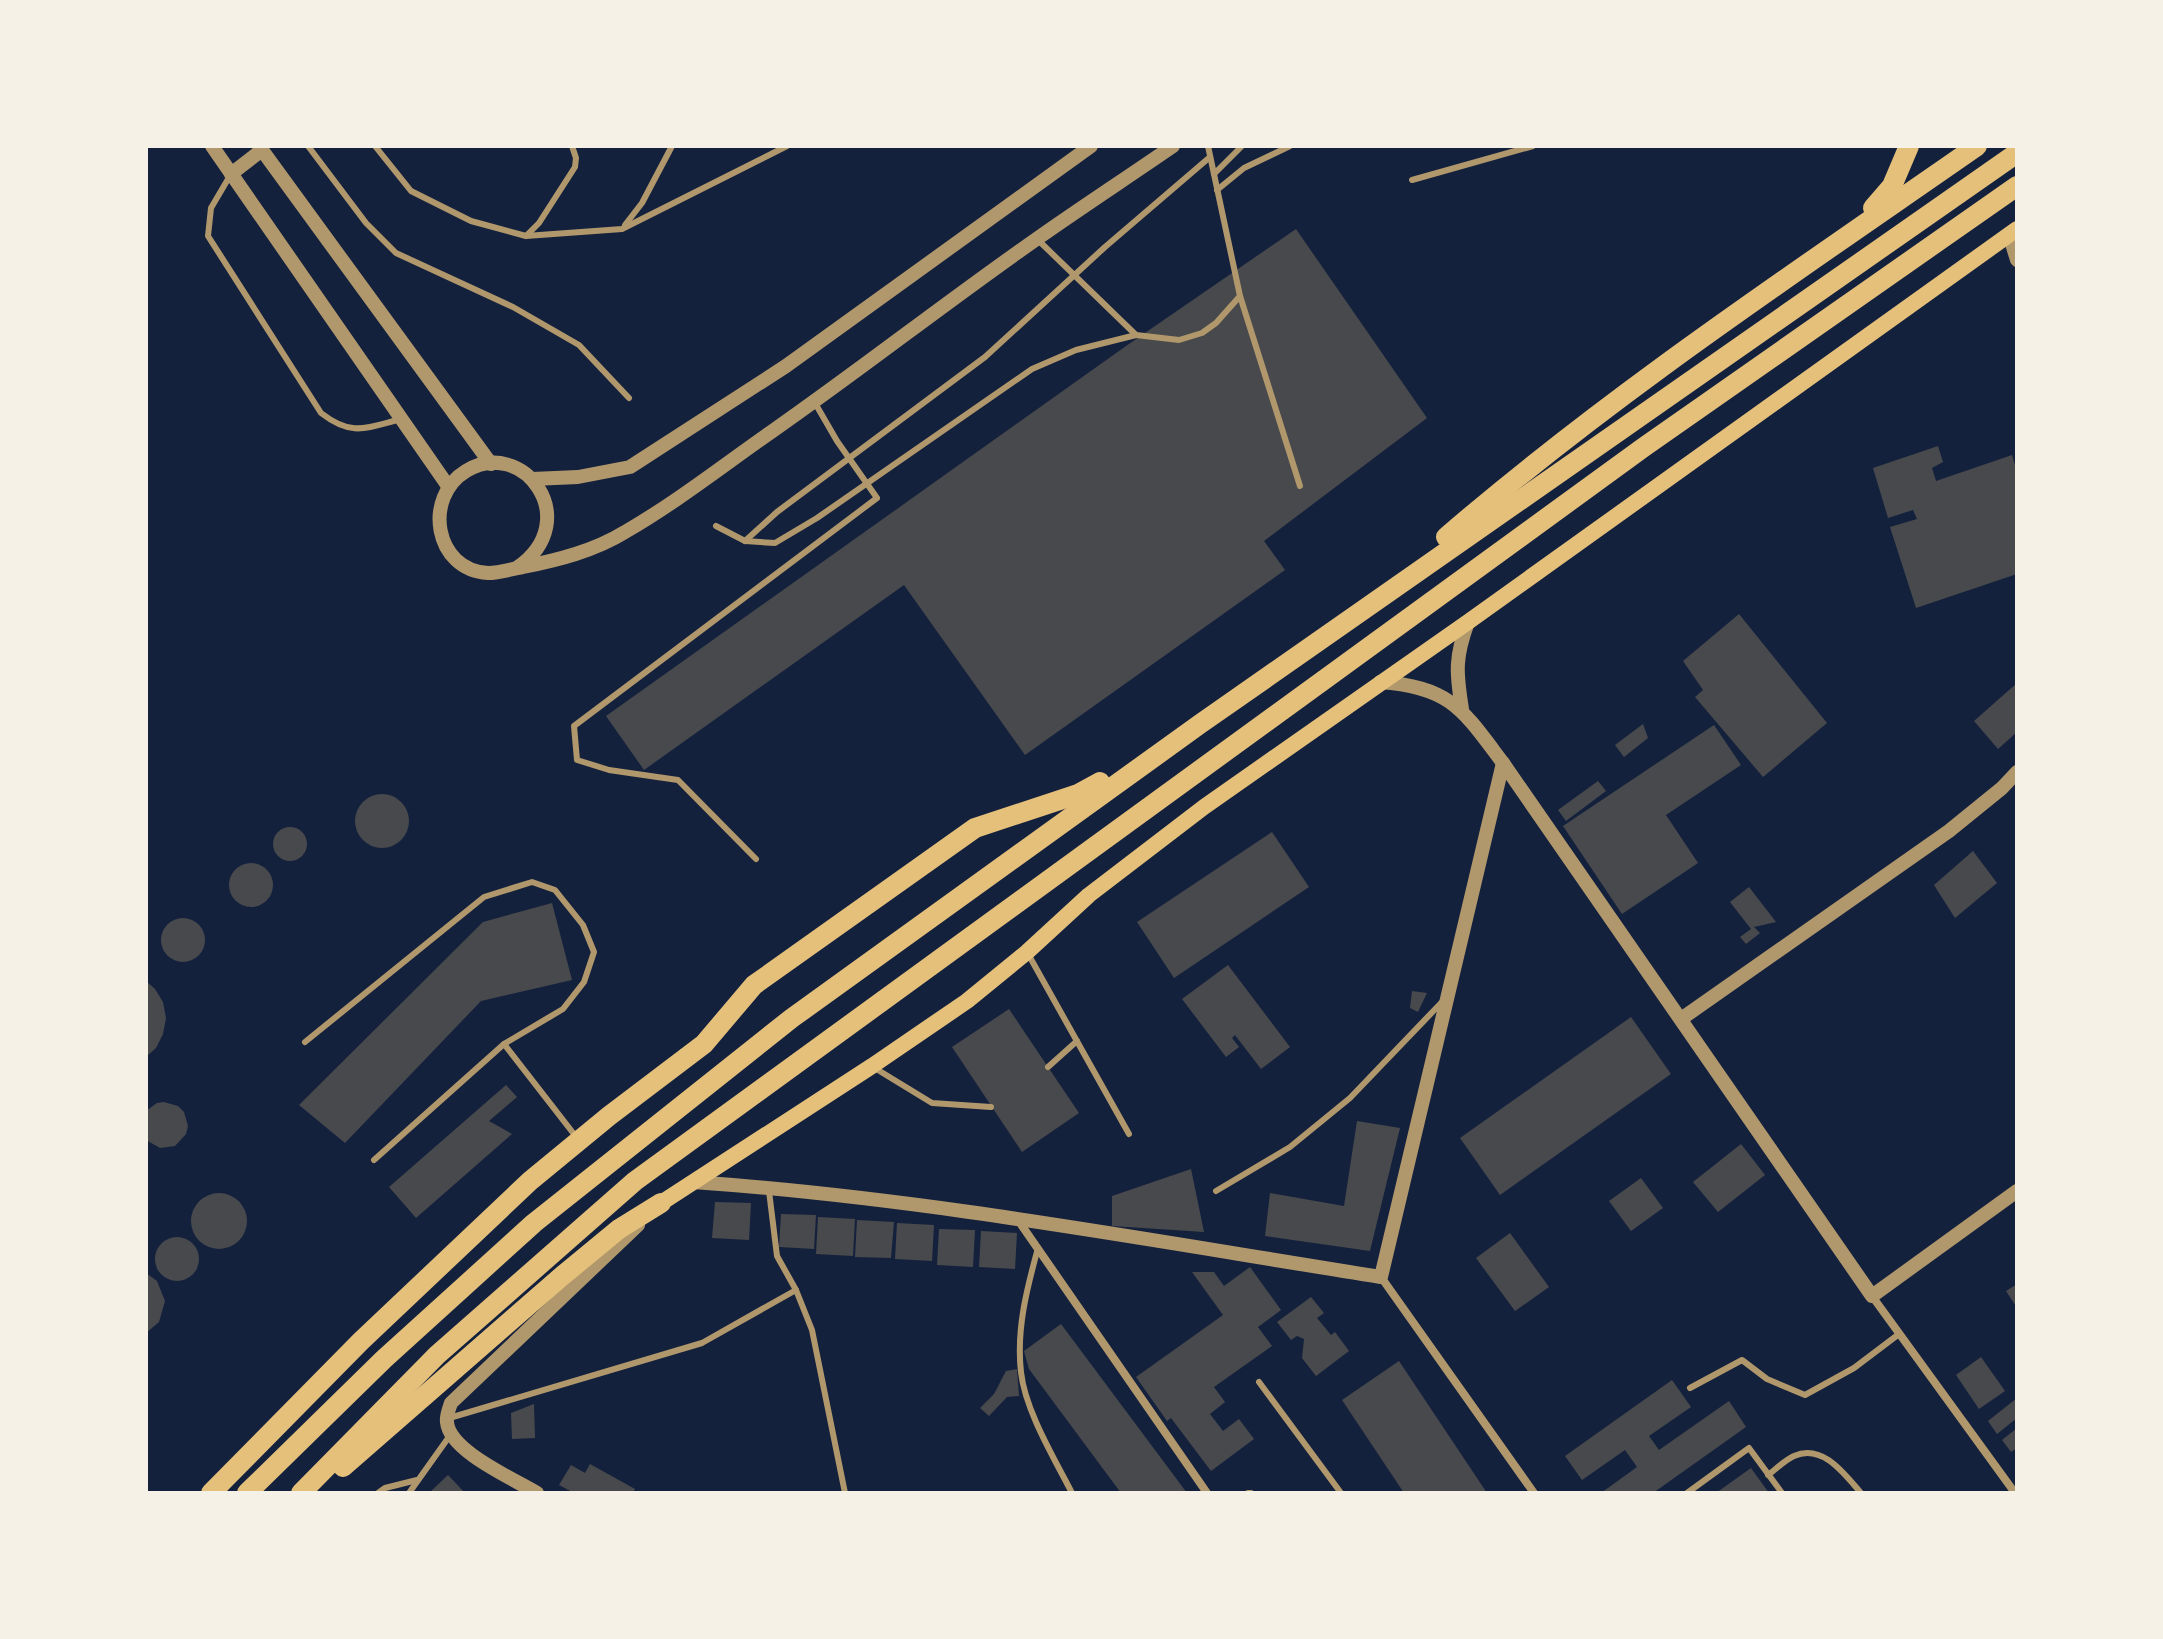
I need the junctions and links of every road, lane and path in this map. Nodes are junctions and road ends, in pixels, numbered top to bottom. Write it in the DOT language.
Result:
graph roads {
  1 [pos="212,146"];
  2 [pos="308,146"];
  3 [pos="375,146"];
  4 [pos="572,146"];
  5 [pos="672,146"];
  6 [pos="787,146"];
  7 [pos="1091,146"];
  8 [pos="1173,146"];
  9 [pos="1208,146"];
  10 [pos="1242,146"];
  11 [pos="1290,146"];
  12 [pos="1533,146"];
  13 [pos="1909,146"];
  14 [pos="1977,146"];
  15 [pos="260,148"];
  16 [pos="2017,153"];
  17 [pos="1210,157"];
  18 [pos="231,174"];
  19 [pos="1214,174"];
  20 [pos="1412,180"];
  21 [pos="2017,186"];
  22 [pos="1217,190"];
  23 [pos="622,229"];
  24 [pos="2013,232"];
  25 [pos="1849,235"];
  26 [pos="526,236"];
  27 [pos="1037,238"];
  28 [pos="2017,260"];
  29 [pos="1240,296"];
  30 [pos="1136,335"];
  31 [pos="629,398"];
  32 [pos="815,402"];
  33 [pos="401,419"];
  34 [pos="491,464"];
  35 [pos="532,479"];
  36 [pos="448,486"];
  37 [pos="1300,486"];
  38 [pos="716,526"];
  39 [pos="745,541"];
  40 [pos="518,567"];
  41 [pos="1373,602"];
  42 [pos="1468,622"];
  43 [pos="1380,682"];
  44 [pos="1462,709"];
  45 [pos="1200,724"];
  46 [pos="1503,763"];
  47 [pos="2017,772"];
  48 [pos="756,859"];
  49 [pos="1027,952"];
  50 [pos="1448,997"];
  51 [pos="1681,1019"];
  52 [pos="1077,1041"];
  53 [pos="305,1042"];
  54 [pos="504,1044"];
  55 [pos="872,1066"];
  56 [pos="1048,1067"];
  57 [pos="991,1107"];
  58 [pos="1129,1134"];
  59 [pos="579,1141"];
  60 [pos="374,1160"];
  61 [pos="693,1182"];
  62 [pos="769,1187"];
  63 [pos="1216,1191"];
  64 [pos="2017,1191"];
  65 [pos="661,1203"];
  66 [pos="1018,1219"];
  67 [pos="1038,1248"];
  68 [pos="1381,1277"];
  69 [pos="796,1290"];
  70 [pos="1872,1296"];
  71 [pos="1899,1334"];
  72 [pos="1259,1382"];
  73 [pos="1690,1388"];
  74 [pos="449,1426"];
  75 [pos="1768,1475"];
  76 [pos="417,1480"];
  77 [pos="211,1493"];
  78 [pos="247,1493"];
  79 [pos="301,1493"];
  80 [pos="313,1493"];
  81 [pos="378,1493"];
  82 [pos="409,1493"];
  83 [pos="537,1493"];
  84 [pos="845,1493"];
  85 [pos="1072,1493"];
  86 [pos="1207,1493"];
  87 [pos="1341,1493"];
  88 [pos="1534,1493"];
  89 [pos="1687,1493"];
  90 [pos="1782,1493"];
  91 [pos="1861,1493"];
  92 [pos="2015,1493"];
  1 -- 18 [label="street"];
  2 -- 31 [label="lane"];
  3 -- 26 [label="lane"];
  4 -- 26 [label="lane"];
  5 -- 23 [label="lane"];
  6 -- 23 [label="lane"];
  7 -- 35 [label="street"];
  8 -- 27 [label="street"];
  9 -- 17 [label="lane"];
  10 -- 19 [label="lane"];
  11 -- 22 [label="lane"];
  12 -- 20 [label="lane"];
  13 -- 25 [label="highway"];
  14 -- 25 [label="highway"];
  15 -- 18 [label="street"];
  15 -- 34 [label="street"];
  16 -- 41 [label="highway"];
  17 -- 19 [label="lane"];
  17 -- 39 [label="lane"];
  18 -- 33 [label="street"];
  18 -- 33 [label="lane"];
  19 -- 22 [label="lane"];
  21 -- 79 [label="highway"];
  22 -- 29 [label="lane"];
  23 -- 26 [label="lane"];
  24 -- 28 [label="street"];
  24 -- 42 [label="main road"];
  25 -- 41 [label="highway"];
  27 -- 30 [label="lane"];
  27 -- 32 [label="street"];
  29 -- 30 [label="lane"];
  29 -- 37 [label="lane"];
  30 -- 39 [label="lane"];
  32 -- 40 [label="street"];
  32 -- 48 [label="lane"];
  33 -- 36 [label="street"];
  34 -- 35 [label="street"];
  34 -- 36 [label="street"];
  35 -- 40 [label="street"];
  36 -- 40 [label="street"];
  38 -- 39 [label="lane"];
  41 -- 45 [label="highway"];
  42 -- 43 [label="main road"];
  42 -- 44 [label="street"];
  43 -- 44 [label="street"];
  43 -- 49 [label="main road"];
  44 -- 46 [label="street"];
  45 -- 59 [label="highway"];
  45 -- 78 [label="highway"];
  46 -- 50 [label="street"];
  46 -- 51 [label="street"];
  47 -- 51 [label="street"];
  49 -- 52 [label="lane"];
  49 -- 55 [label="main road"];
  50 -- 63 [label="lane"];
  50 -- 68 [label="street"];
  51 -- 70 [label="street"];
  52 -- 56 [label="lane"];
  52 -- 58 [label="lane"];
  53 -- 54 [label="lane"];
  54 -- 59 [label="lane"];
  54 -- 60 [label="lane"];
  55 -- 57 [label="lane"];
  55 -- 61 [label="main road"];
  59 -- 77 [label="highway"];
  61 -- 62 [label="street"];
  61 -- 65 [label="main road"];
  62 -- 66 [label="street"];
  62 -- 69 [label="lane"];
  64 -- 70 [label="street"];
  65 -- 74 [label="street"];
  65 -- 80 [label="highway"];
  66 -- 67 [label="street"];
  66 -- 68 [label="street"];
  67 -- 85 [label="lane"];
  67 -- 86 [label="street"];
  68 -- 88 [label="street"];
  69 -- 74 [label="lane"];
  69 -- 84 [label="lane"];
  70 -- 71 [label="street"];
  71 -- 73 [label="lane"];
  71 -- 92 [label="street"];
  72 -- 87 [label="lane"];
  74 -- 76 [label="lane"];
  74 -- 83 [label="street"];
  75 -- 89 [label="lane"];
  75 -- 90 [label="lane"];
  75 -- 91 [label="lane"];
  76 -- 81 [label="lane"];
  76 -- 82 [label="lane"];
}
